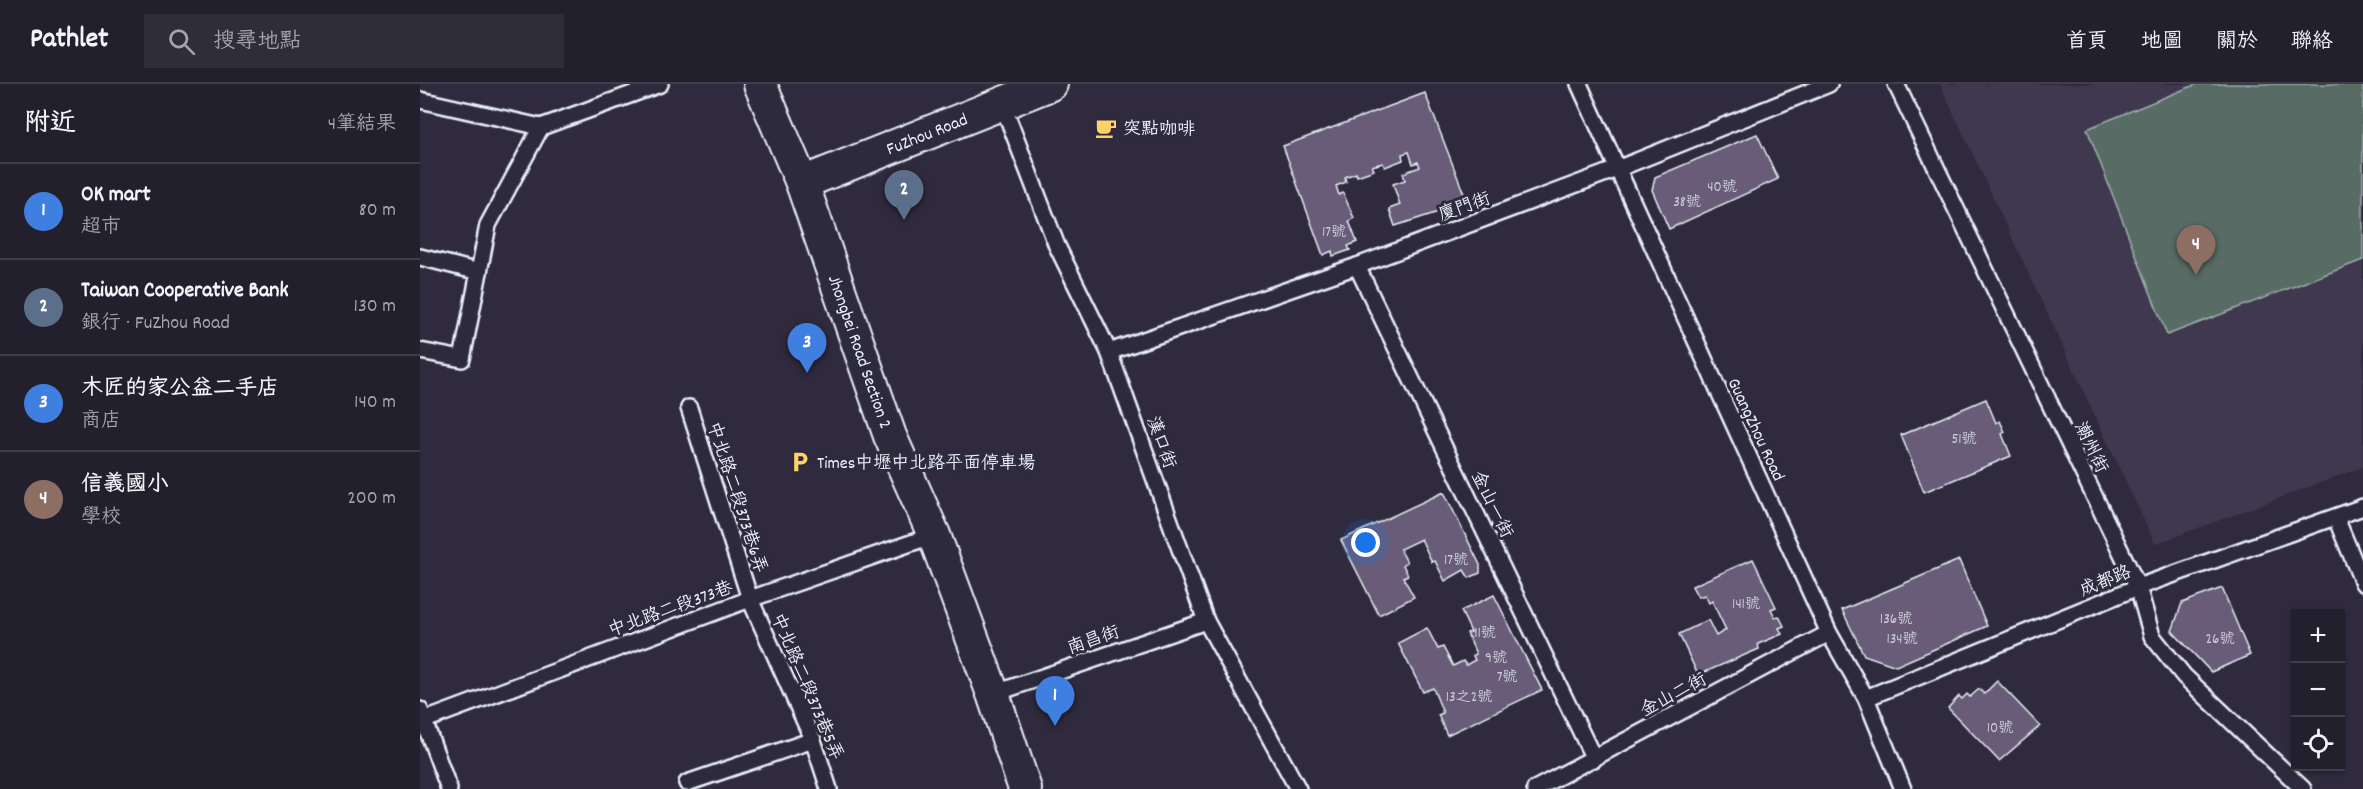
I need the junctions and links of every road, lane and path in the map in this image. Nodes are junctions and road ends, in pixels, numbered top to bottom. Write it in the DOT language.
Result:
graph roads {
  1 [pos="660,84"];
  2 [pos="760,84"];
  3 [pos="1051,84"];
  4 [pos="1579,84"];
  5 [pos="1829,84"];
  6 [pos="1896,84"];
  7 [pos="420,100"];
  8 [pos="1002,103"];
  9 [pos="541,127"];
  10 [pos="1617,170"];
  11 [pos="802,183"];
  12 [pos="420,257"];
  13 [pos="1357,266"];
  14 [pos="479,272"];
  15 [pos="420,351"];
  16 [pos="1109,352"];
  17 [pos="689,408"];
  18 [pos="2363,507"];
  19 [pos="2336,518"];
  20 [pos="934,535"];
  21 [pos="2363,583"];
  22 [pos="2138,587"];
  23 [pos="750,599"];
  24 [pos="1206,621"];
  25 [pos="1829,633"];
  26 [pos="993,694"];
  27 [pos="1866,698"];
  28 [pos="421,718"];
  29 [pos="813,740"];
  30 [pos="1594,759"];
  31 [pos="687,783"];
  32 [pos="449,789"];
  33 [pos="829,789"];
  34 [pos="1025,789"];
  35 [pos="1298,789"];
  36 [pos="1535,789"];
  37 [pos="1903,789"];
  38 [pos="2303,789"];
  1 -- 9 [label="lane"];
  2 -- 11 [label="street, Jhongbei Road Section 2"];
  3 -- 8 [label="street, FuZhou Road"];
  4 -- 10 [label="lane, GuangZhou Road"];
  5 -- 10 [label="lane, 廈門街"];
  6 -- 22 [label="lane, 潮州街"];
  7 -- 9 [label="lane"];
  8 -- 11 [label="street, FuZhou Road"];
  8 -- 16 [label="lane, 漢口街"];
  9 -- 14 [label="lane"];
  10 -- 13 [label="lane, 廈門街"];
  10 -- 25 [label="lane, GuangZhou Road"];
  11 -- 20 [label="street, Jhongbei Road Section 2"];
  12 -- 14 [label="lane"];
  13 -- 16 [label="lane, 廈門街"];
  13 -- 30 [label="lane, 金山一街"];
  14 -- 15 [label="lane"];
  16 -- 24 [label="lane, 漢口街"];
  17 -- 23 [label="lane, 中北路二段373巷6弄"];
  18 -- 19 [label="lane, 成都路"];
  19 -- 21 [label="lane"];
  19 -- 22 [label="lane, 成都路"];
  20 -- 23 [label="lane, 中北路二段373巷"];
  20 -- 26 [label="street, Jhongbei Road Section 2"];
  22 -- 27 [label="lane, 成都路"];
  22 -- 38 [label="lane, 潮州街"];
  23 -- 28 [label="lane, 中北路二段373巷"];
  23 -- 29 [label="lane, 中北路二段373巷5弄"];
  24 -- 26 [label="lane, 南昌街"];
  24 -- 35 [label="lane, 漢口街"];
  25 -- 27 [label="lane, GuangZhou Road"];
  25 -- 30 [label="lane, 金山二街"];
  26 -- 34 [label="street, Jhongbei Road Section 2"];
  27 -- 37 [label="lane, GuangZhou Road"];
  28 -- 32 [label="lane"];
  29 -- 31 [label="lane"];
  29 -- 33 [label="lane, 中北路二段373巷5弄"];
  30 -- 36 [label="lane, 金山二街"];
}
